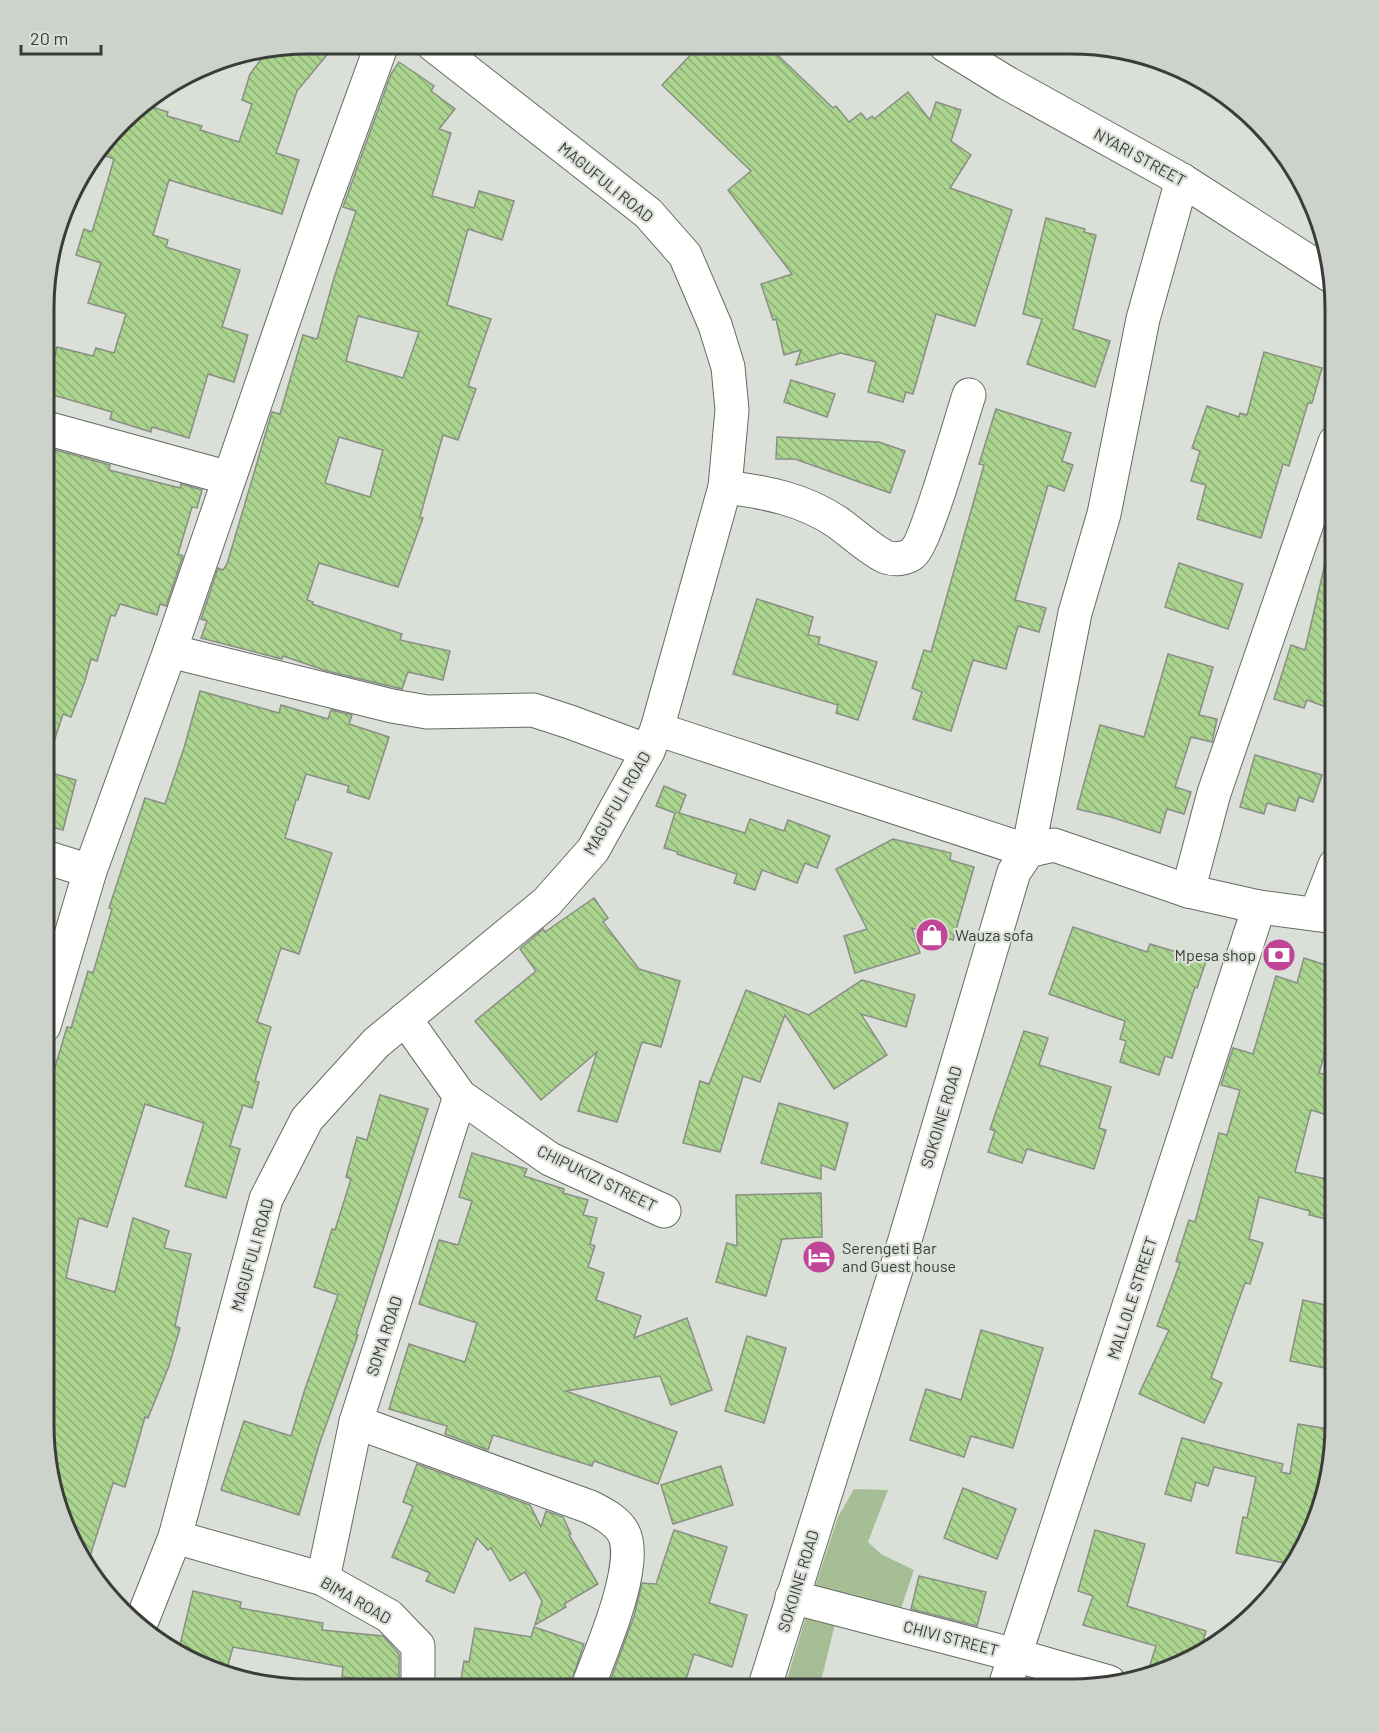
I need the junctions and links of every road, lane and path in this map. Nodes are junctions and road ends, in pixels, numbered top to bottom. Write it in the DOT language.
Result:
graph roads {
  1 [pos="378,54"];
  2 [pos="445,54"];
  3 [pos="960,54"];
  4 [pos="1182,180"];
  5 [pos="1322,270"];
  6 [pos="969,395"];
  7 [pos="54,430"];
  8 [pos="1325,471"];
  9 [pos="229,478"];
  10 [pos="724,487"];
  11 [pos="170,651"];
  12 [pos="652,740"];
  13 [pos="1028,851"];
  14 [pos="54,859"];
  15 [pos="90,871"];
  16 [pos="1188,891"];
  17 [pos="1259,907"];
  18 [pos="1325,916"];
  19 [pos="54,987"];
  20 [pos="405,1019"];
  21 [pos="460,1096"];
  22 [pos="664,1211"];
  23 [pos="356,1422"];
  24 [pos="175,1537"];
  25 [pos="323,1579"];
  26 [pos="792,1597"];
  27 [pos="143,1618"];
  28 [pos="1016,1655"];
  29 [pos="1094,1678"];
  30 [pos="418,1679"];
  31 [pos="591,1679"];
  32 [pos="767,1679"];
  33 [pos="1008,1679"];
  1 -- 9 [label="street"];
  2 -- 10 [label="street, MAGUFULI ROAD"];
  3 -- 4 [label="street, NYARI STREET"];
  4 -- 5 [label="street, NYARI STREET"];
  4 -- 13 [label="street, SOKOINE ROAD"];
  6 -- 10 [label="street"];
  7 -- 9 [label="street"];
  8 -- 16 [label="street"];
  9 -- 11 [label="street"];
  10 -- 12 [label="street, MAGUFULI ROAD"];
  11 -- 12 [label="street"];
  11 -- 15 [label="street"];
  12 -- 13 [label="street"];
  12 -- 20 [label="street, MAGUFULI ROAD"];
  13 -- 16 [label="street"];
  13 -- 26 [label="street, SOKOINE ROAD"];
  14 -- 15 [label="street"];
  15 -- 19 [label="street"];
  16 -- 17 [label="street"];
  17 -- 18 [label="street"];
  17 -- 28 [label="street, MALLOLE STREET"];
  20 -- 21 [label="street, CHIPUKIZI STREET"];
  20 -- 24 [label="street, MAGUFULI ROAD"];
  21 -- 22 [label="street, CHIPUKIZI STREET"];
  21 -- 23 [label="street, SOMA ROAD"];
  23 -- 25 [label="street, SOMA ROAD"];
  23 -- 31 [label="street"];
  24 -- 25 [label="street, BIMA ROAD"];
  24 -- 27 [label="street, MAGUFULI ROAD"];
  25 -- 30 [label="street, BIMA ROAD"];
  26 -- 28 [label="street, CHIVI STREET"];
  26 -- 32 [label="street, SOKOINE ROAD"];
  28 -- 29 [label="street, CHIVI STREET"];
  28 -- 33 [label="street, MALLOLE STREET"];
}
